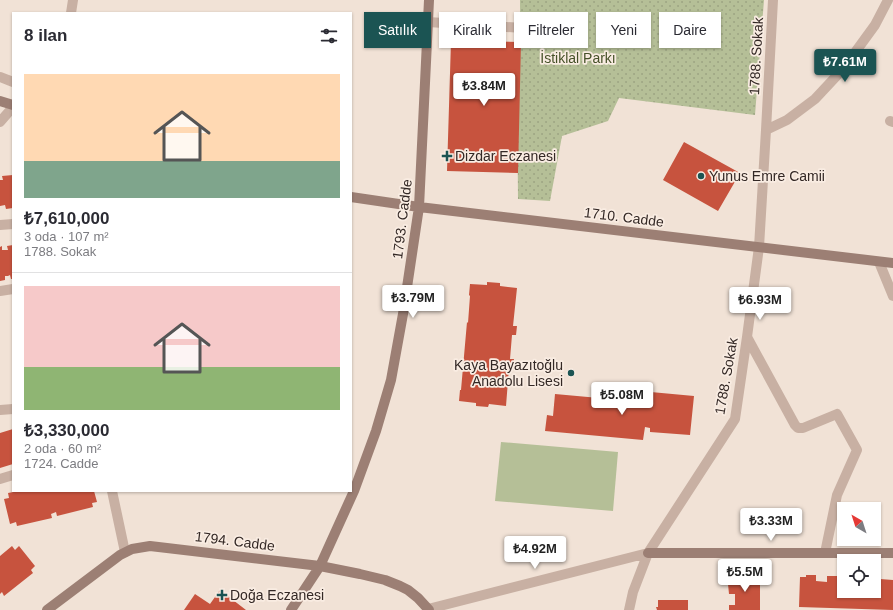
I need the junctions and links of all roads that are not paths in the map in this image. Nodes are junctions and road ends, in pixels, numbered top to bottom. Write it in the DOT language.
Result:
graph roads {
  1 [pos="73,0"];
  2 [pos="429,0"];
  3 [pos="772,0"];
  4 [pos="888,0"];
  5 [pos="71,12"];
  6 [pos="428,12"];
  7 [pos="431,22"];
  8 [pos="514,27"];
  9 [pos="427,48"];
  10 [pos="0,77"];
  11 [pos="12,82"];
  12 [pos="0,101"];
  13 [pos="12,106"];
  14 [pos="12,107"];
  15 [pos="0,122"];
  16 [pos="766,130"];
  17 [pos="352,197"];
  18 [pos="420,207"];
  19 [pos="12,224"];
  20 [pos="0,225"];
  21 [pos="759,247"];
  22 [pos="879,262"];
  23 [pos="893,263"];
  24 [pos="12,289"];
  25 [pos="0,291"];
  26 [pos="893,296"];
  27 [pos="747,337"];
  28 [pos="12,409"];
  29 [pos="0,410"];
  30 [pos="12,475"];
  31 [pos="0,479"];
  32 [pos="112,492"];
  33 [pos="125,552"];
  34 [pos="648,553"];
  35 [pos="825,553"];
  36 [pos="893,553"];
  37 [pos="320,566"];
  38 [pos="47,610"];
  39 [pos="291,610"];
  40 [pos="428,610"];
  41 [pos="629,610"];
  1 -- 5 [label="street"];
  2 -- 6 [label="street, 1793. Cadde"];
  3 -- 16 [label="street, 1788. Sokak"];
  4 -- 16 [label="street"];
  7 -- 8 [label="street"];
  9 -- 18 [label="street, 1793. Cadde"];
  10 -- 11 [label="street"];
  12 -- 13 [label="street"];
  14 -- 15 [label="street"];
  16 -- 21 [label="street, 1788. Sokak"];
  17 -- 18 [label="street, 1710. Cadde"];
  18 -- 21 [label="street, 1710. Cadde"];
  18 -- 37 [label="street, 1793. Cadde"];
  19 -- 20 [label="street"];
  21 -- 22 [label="street, 1710. Cadde"];
  21 -- 27 [label="street, 1788. Sokak"];
  22 -- 23 [label="street, 1710. Cadde"];
  22 -- 26 [label="street"];
  24 -- 25 [label="street"];
  27 -- 34 [label="street, 1788. Sokak"];
  27 -- 35 [label="street"];
  28 -- 29 [label="street"];
  30 -- 31 [label="street"];
  32 -- 33 [label="street"];
  33 -- 37 [label="street, 1794. Cadde"];
  33 -- 38 [label="street, 1794. Cadde"];
  34 -- 35 [label="street"];
  34 -- 40 [label="street"];
  34 -- 41 [label="street, 1788. Sokak"];
  35 -- 36 [label="street"];
  37 -- 39 [label="street, 1793. Cadde"];
  37 -- 40 [label="street, 1794. Cadde"];
}
